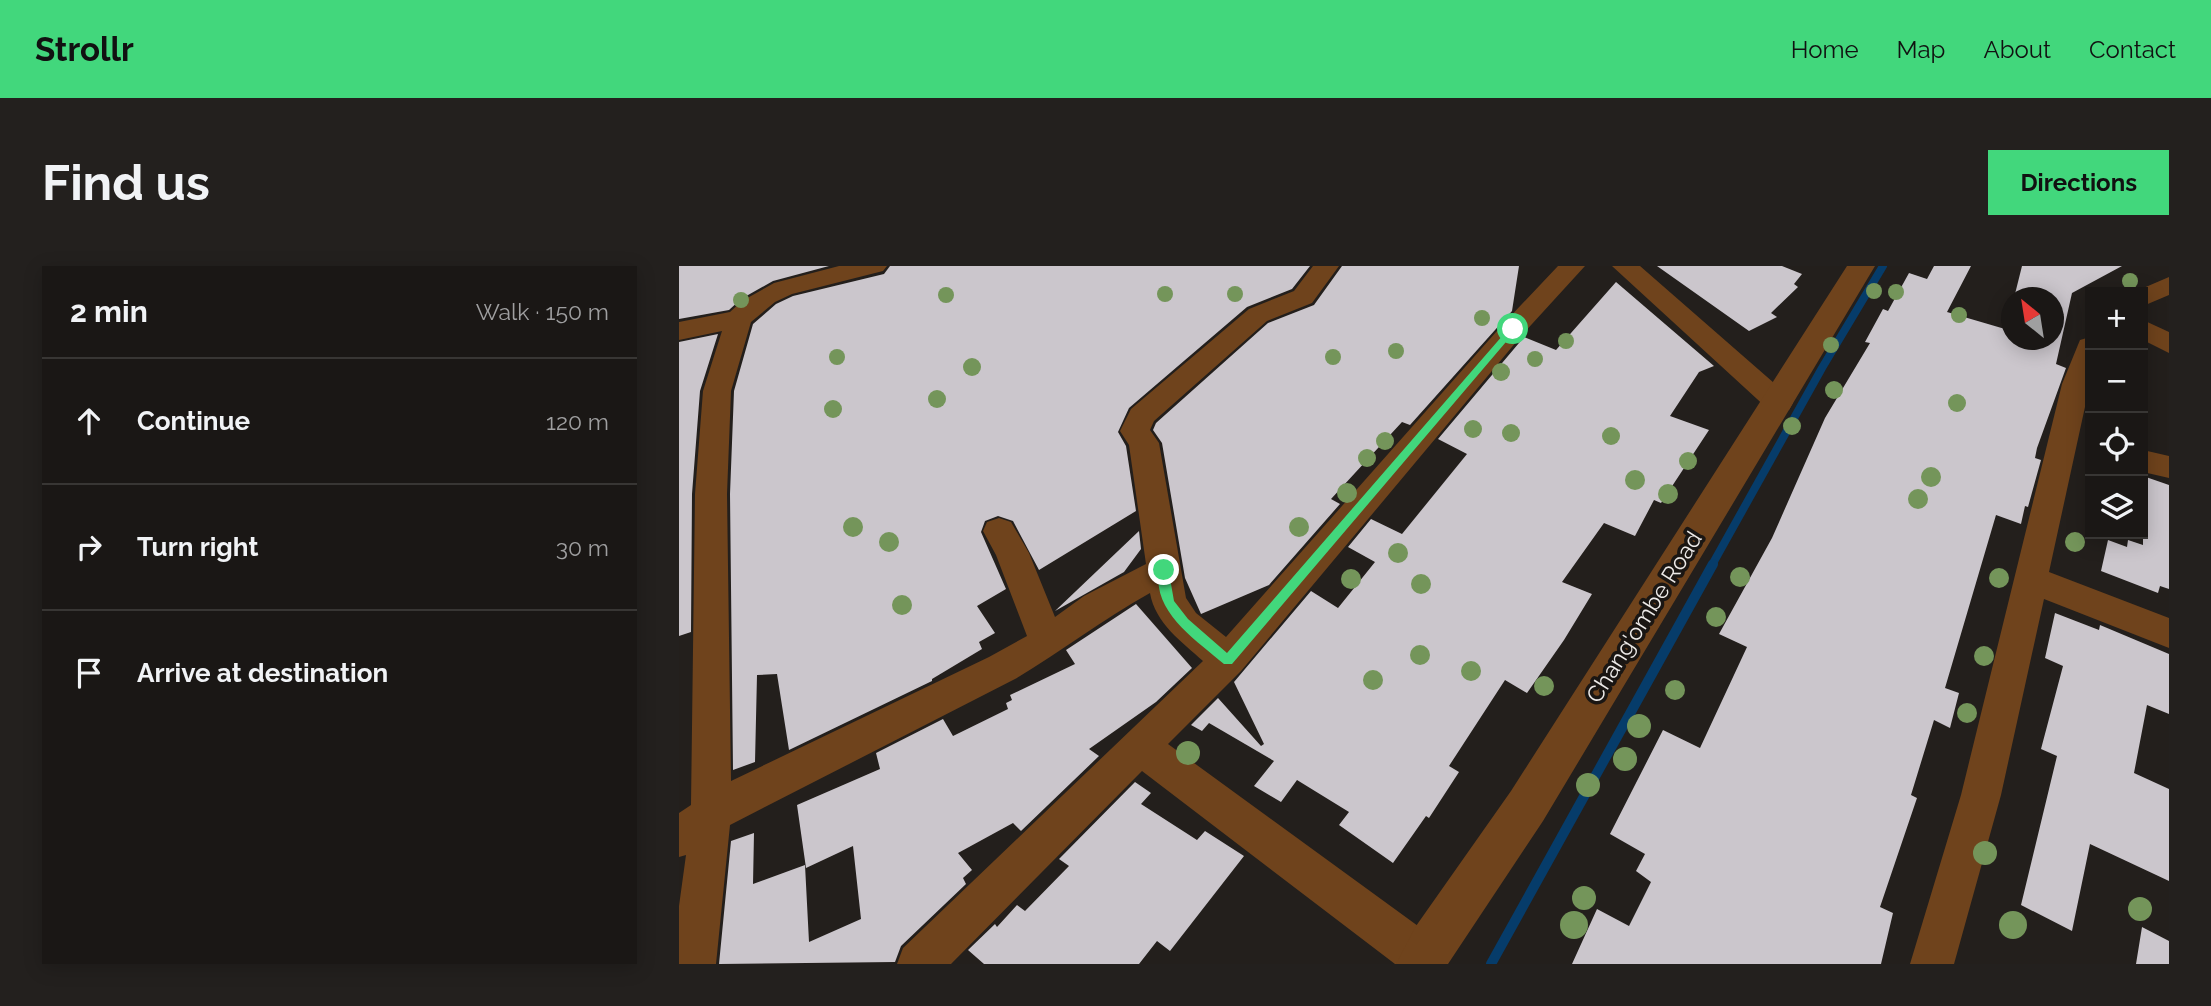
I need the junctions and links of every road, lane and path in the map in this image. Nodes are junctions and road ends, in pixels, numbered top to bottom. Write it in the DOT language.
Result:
graph roads {
  1 [pos="874,266"];
  2 [pos="1326,266"];
  3 [pos="1572,266"];
  4 [pos="1626,266"];
  5 [pos="1861,266"];
  6 [pos="2169,285"];
  7 [pos="756,294"];
  8 [pos="2148,296"];
  9 [pos="679,331"];
  10 [pos="2148,331"];
  11 [pos="2169,344"];
  12 [pos="2089,350"];
  13 [pos="1779,403"];
  14 [pos="2077,441"];
  15 [pos="2148,462"];
  16 [pos="2169,467"];
  17 [pos="999,531"];
  18 [pos="1164,570"];
  19 [pos="2031,579"];
  20 [pos="2169,633"];
  21 [pos="1047,642"];
  22 [pos="1228,660"];
  23 [pos="1140,747"];
  24 [pos="711,815"];
  25 [pos="679,837"];
  26 [pos="1422,961"];
  27 [pos="694,964"];
  28 [pos="919,964"];
  29 [pos="1932,964"];
  1 -- 7 [label="street"];
  2 -- 18 [label="street"];
  3 -- 22 [label="street"];
  4 -- 13 [label="street"];
  5 -- 13 [label="street, Chang'ombe Road"];
  6 -- 8 [label="street"];
  7 -- 9 [label="street"];
  7 -- 24 [label="street"];
  10 -- 11 [label="street"];
  12 -- 14 [label="street"];
  13 -- 26 [label="street, Chang'ombe Road"];
  14 -- 19 [label="street"];
  15 -- 16 [label="street"];
  17 -- 21 [label="street"];
  18 -- 21 [label="street"];
  18 -- 22 [label="street"];
  19 -- 20 [label="street"];
  19 -- 29 [label="street"];
  21 -- 24 [label="street"];
  22 -- 23 [label="street"];
  23 -- 26 [label="street"];
  23 -- 28 [label="street"];
  24 -- 25 [label="street"];
  24 -- 27 [label="street"];
}
